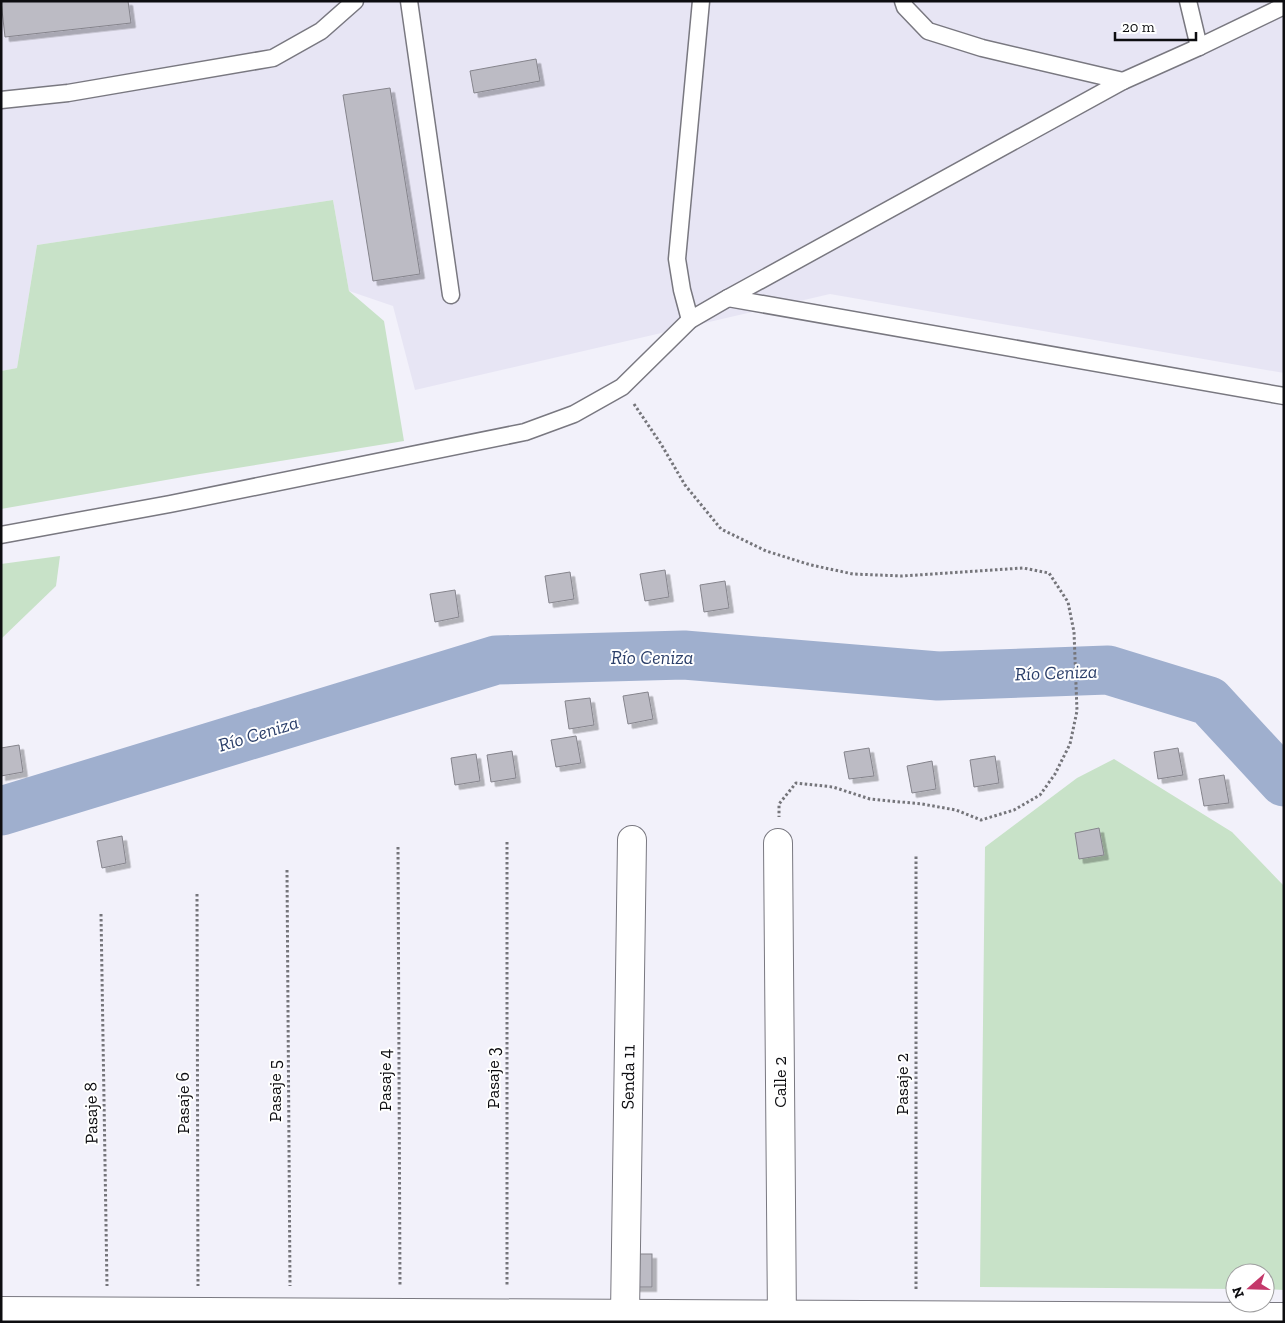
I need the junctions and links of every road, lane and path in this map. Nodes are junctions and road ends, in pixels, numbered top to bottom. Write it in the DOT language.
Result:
graph roads {
  1 [pos="355,1"];
  2 [pos="409,1"];
  3 [pos="701,1"];
  4 [pos="903,1"];
  5 [pos="1188,1"];
  6 [pos="1284,6"];
  7 [pos="1199,47"];
  8 [pos="1123,81"];
  9 [pos="1,100"];
  10 [pos="451,295"];
  11 [pos="728,298"];
  12 [pos="690,320"];
  13 [pos="622,387"];
  14 [pos="1284,396"];
  15 [pos="1,535"];
  16 [pos="632,840"];
  17 [pos="507,842"];
  18 [pos="778,843"];
  19 [pos="398,847"];
  20 [pos="916,854"];
  21 [pos="286,870"];
  22 [pos="197,894"];
  23 [pos="102,914"];
  24 [pos="1,1311"];
  25 [pos="108,1311"];
  26 [pos="198,1312"];
  27 [pos="400,1313"];
  28 [pos="507,1313"];
  29 [pos="625,1314"];
  30 [pos="305,1315"];
  31 [pos="916,1315"];
  32 [pos="1284,1316"];
  33 [pos="782,1318"];
  34 [pos="952,1318"];
  35 [pos="1096,1319"];
  1 -- 9 [label="lane"];
  2 -- 10 [label="lane"];
  3 -- 12 [label="lane"];
  4 -- 8 [label="lane"];
  5 -- 7 [label="lane"];
  6 -- 7 [label="lane"];
  7 -- 8 [label="lane"];
  8 -- 11 [label="lane"];
  11 -- 12 [label="lane"];
  11 -- 14 [label="lane"];
  12 -- 13 [label="lane"];
  13 -- 15 [label="lane"];
  13 -- 18 [label="path"];
  16 -- 29 [label="street, Senda 11"];
  17 -- 28 [label="path, Pasaje 3"];
  18 -- 33 [label="street, Calle 2"];
  19 -- 27 [label="path, Pasaje 4"];
  20 -- 31 [label="path, Pasaje 2"];
  21 -- 30 [label="path, Pasaje 5"];
  22 -- 26 [label="path, Pasaje 6"];
  23 -- 25 [label="path, Pasaje 8"];
  24 -- 25 [label="street"];
  25 -- 26 [label="street"];
  26 -- 30 [label="street"];
  27 -- 28 [label="street"];
  27 -- 30 [label="street"];
  28 -- 29 [label="street"];
  29 -- 33 [label="street"];
  31 -- 33 [label="street"];
  31 -- 34 [label="street"];
  32 -- 35 [label="street"];
  34 -- 35 [label="street"];
}
